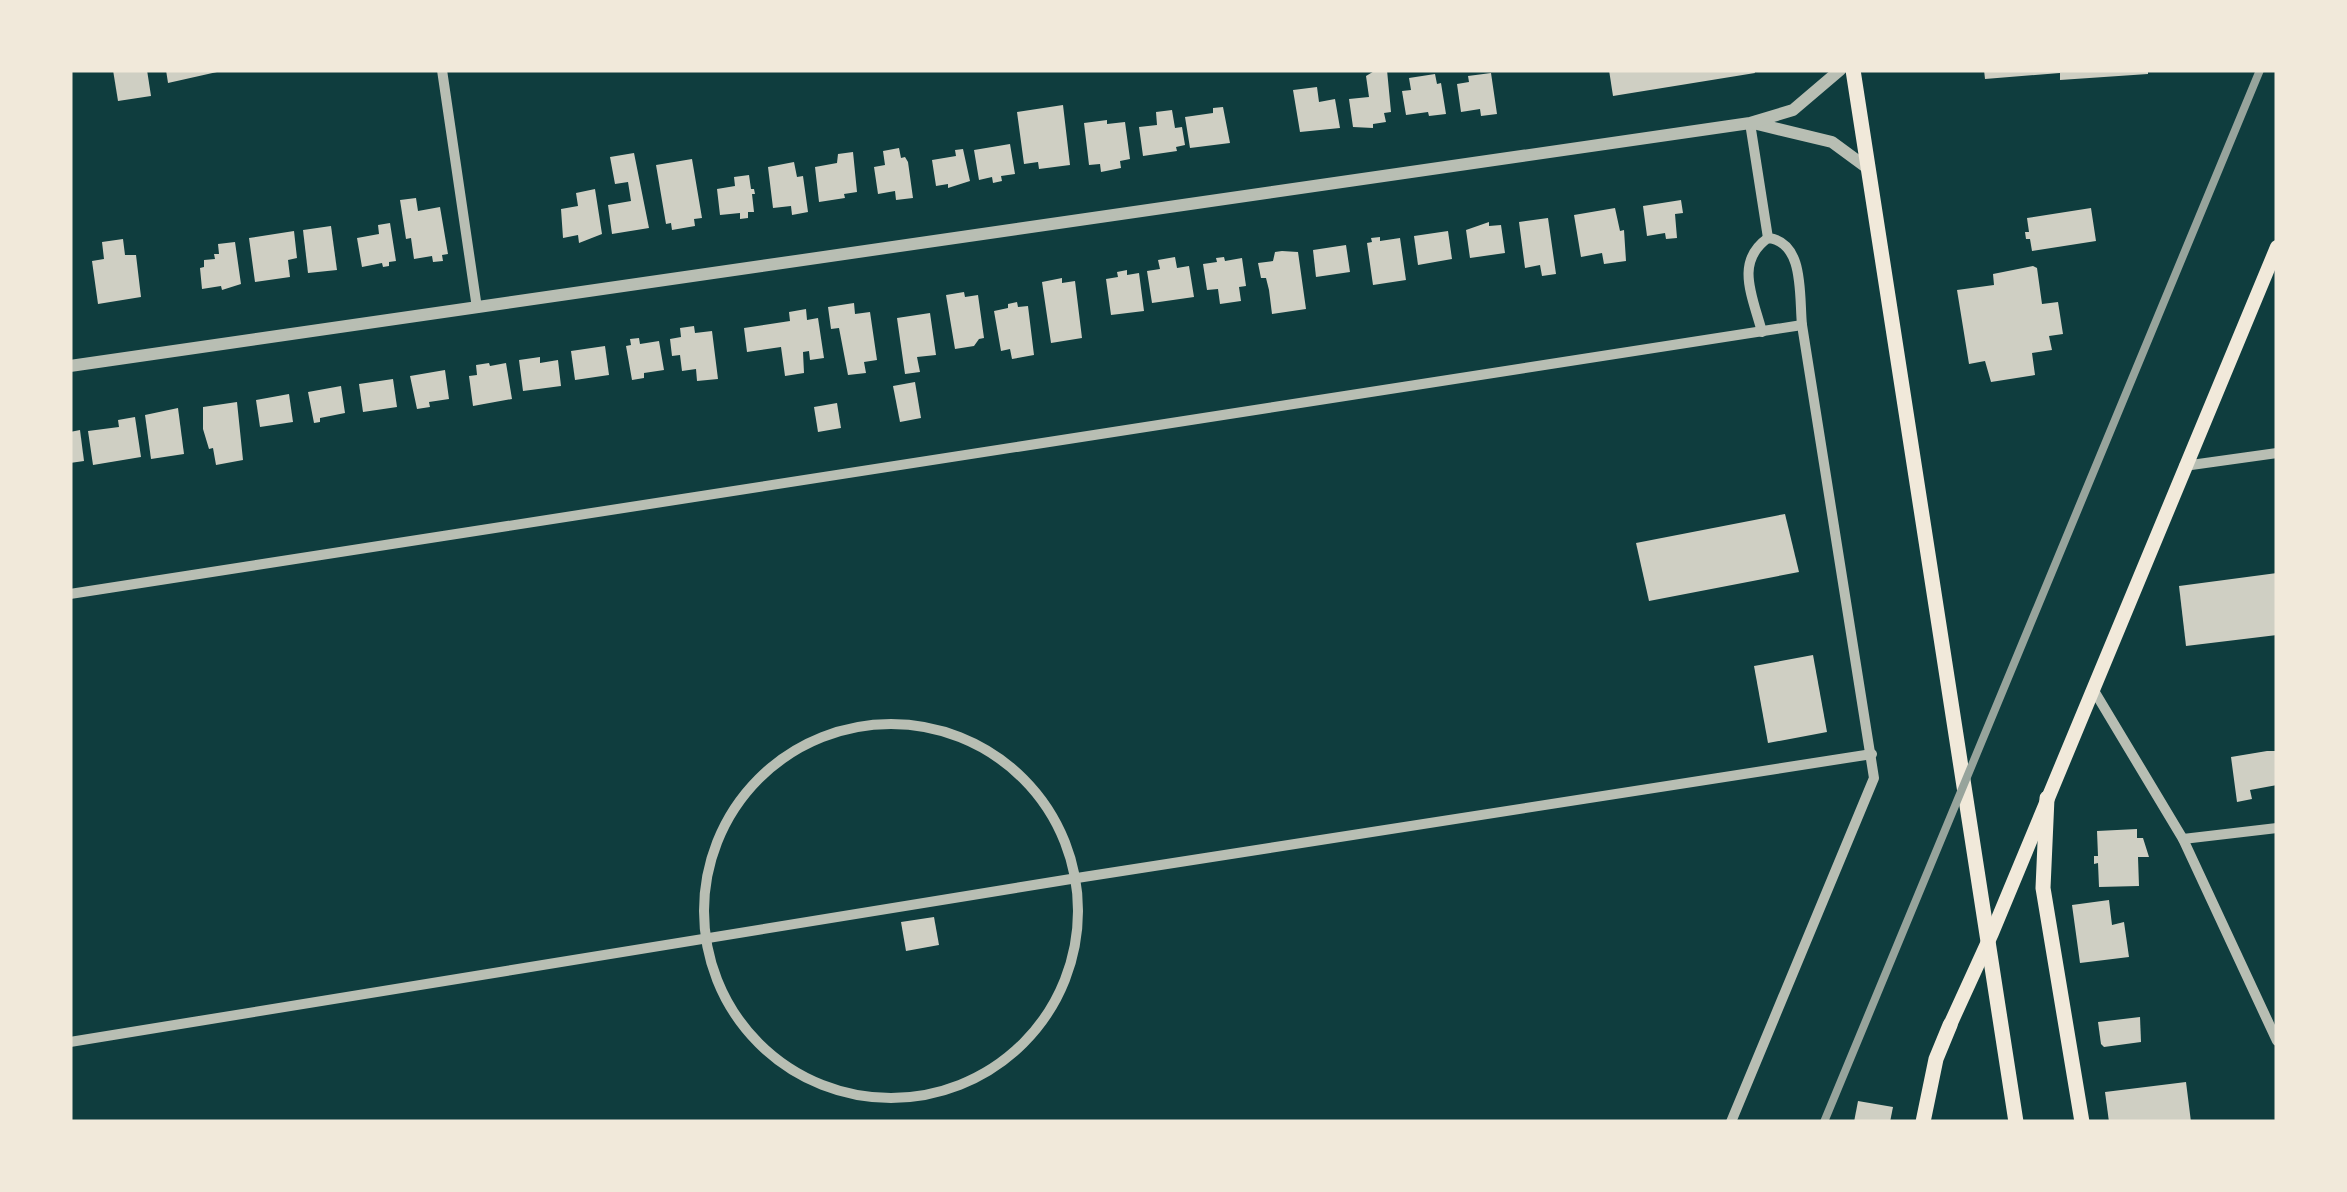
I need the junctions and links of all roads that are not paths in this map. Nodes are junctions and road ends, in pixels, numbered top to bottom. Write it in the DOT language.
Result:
graph roads {
  1 [pos="442,70"];
  2 [pos="1840,70"];
  3 [pos="1853,70"];
  4 [pos="1750,123"];
  5 [pos="1866,167"];
  6 [pos="1768,238"];
  7 [pos="2277,247"];
  8 [pos="477,308"];
  9 [pos="1802,325"];
  10 [pos="1762,332"];
  11 [pos="70,366"];
  12 [pos="2277,454"];
  13 [pos="2184,466"];
  14 [pos="70,594"];
  15 [pos="2092,688"];
  16 [pos="1872,754"];
  17 [pos="2047,798"];
  18 [pos="2277,828"];
  19 [pos="2183,839"];
  20 [pos="1077,878"];
  21 [pos="704,939"];
  22 [pos="1950,1024"];
  23 [pos="2277,1041"];
  24 [pos="70,1042"];
  25 [pos="1731,1122"];
  26 [pos="1923,1122"];
  27 [pos="2016,1122"];
  28 [pos="2082,1122"];
  1 -- 8 [label="street"];
  2 -- 4 [label="street"];
  3 -- 5 [label="main road"];
  4 -- 5 [label="street"];
  4 -- 6 [label="street"];
  4 -- 8 [label="street"];
  5 -- 27 [label="main road"];
  6 -- 9 [label="street"];
  6 -- 10 [label="street"];
  7 -- 13 [label="main road"];
  8 -- 11 [label="street"];
  9 -- 10 [label="street"];
  9 -- 16 [label="street"];
  10 -- 14 [label="street"];
  12 -- 13 [label="street"];
  13 -- 15 [label="main road"];
  15 -- 17 [label="main road"];
  15 -- 19 [label="street"];
  16 -- 20 [label="street"];
  16 -- 25 [label="street"];
  17 -- 22 [label="main road"];
  17 -- 28 [label="main road"];
  18 -- 19 [label="street"];
  19 -- 23 [label="street"];
  20 -- 21 [label="street"];
  20 -- 21 [label="street"];
  20 -- 21 [label="street"];
  21 -- 24 [label="street"];
  22 -- 26 [label="main road"];
}
